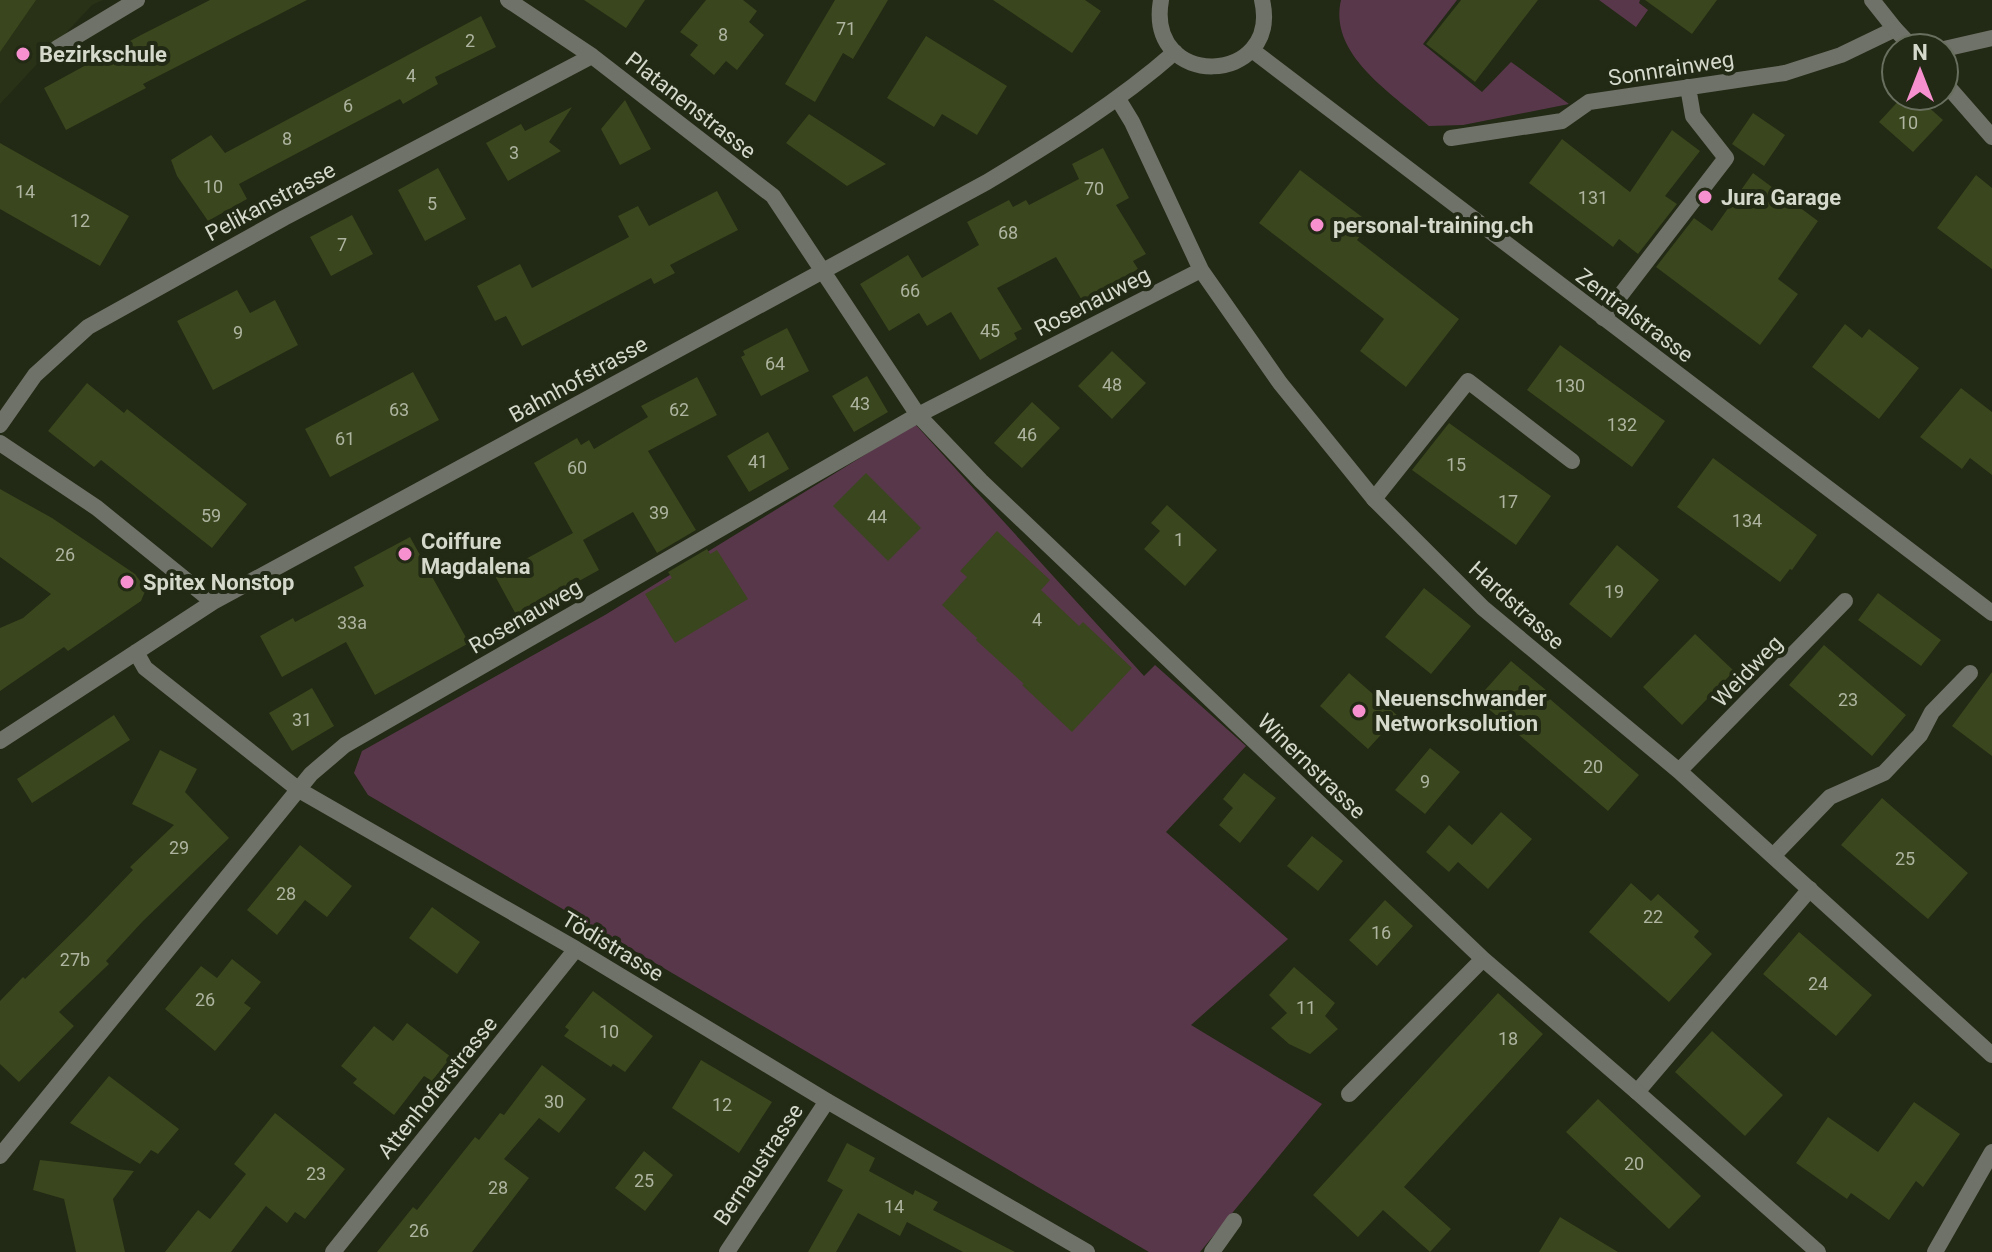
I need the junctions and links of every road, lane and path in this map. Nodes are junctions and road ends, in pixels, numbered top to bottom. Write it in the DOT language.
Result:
graph roads {
  1 [pos="137,0"];
  2 [pos="508,0"];
  3 [pos="1161,0"];
  4 [pos="1262,0"];
  5 [pos="1872,0"];
  6 [pos="1895,29"];
  7 [pos="1898,32"];
  8 [pos="1992,38"];
  9 [pos="1960,45"];
  10 [pos="57,48"];
  11 [pos="1252,50"];
  12 [pos="1175,52"];
  13 [pos="592,56"];
  14 [pos="1688,87"];
  15 [pos="1118,99"];
  16 [pos="1960,100"];
  17 [pos="1992,137"];
  18 [pos="1451,138"];
  19 [pos="822,270"];
  20 [pos="1201,270"];
  21 [pos="1603,318"];
  22 [pos="918,415"];
  23 [pos="0,425"];
  24 [pos="0,443"];
  25 [pos="1572,461"];
  26 [pos="1374,499"];
  27 [pos="1845,601"];
  28 [pos="213,602"];
  29 [pos="1992,613"];
  30 [pos="136,652"];
  31 [pos="1970,673"];
  32 [pos="0,741"];
  33 [pos="1679,771"];
  34 [pos="299,790"];
  35 [pos="1773,856"];
  36 [pos="1810,889"];
  37 [pos="576,949"];
  38 [pos="1483,959"];
  39 [pos="1992,1055"];
  40 [pos="1637,1092"];
  41 [pos="1349,1094"];
  42 [pos="827,1101"];
  43 [pos="1992,1152"];
  44 [pos="0,1156"];
  45 [pos="1234,1221"];
  46 [pos="333,1252"];
  47 [pos="727,1252"];
  48 [pos="1087,1252"];
  49 [pos="1212,1252"];
  50 [pos="1818,1252"];
  51 [pos="1935,1252"];
  1 -- 10 [label="street"];
  2 -- 13 [label="street, Platanenstrasse"];
  3 -- 12 [label="street"];
  4 -- 11 [label="street"];
  5 -- 6 [label="street"];
  6 -- 7 [label="street"];
  6 -- 14 [label="street, Sonnrainweg"];
  8 -- 9 [label="street"];
  11 -- 12 [label="street"];
  11 -- 21 [label="street, Zentralstrasse"];
  12 -- 15 [label="street, Bahnhofstrasse"];
  13 -- 19 [label="street, Platanenstrasse"];
  13 -- 23 [label="street, Pelikanstrasse"];
  14 -- 18 [label="street, Sonnrainweg"];
  14 -- 21 [label="street"];
  15 -- 19 [label="street, Bahnhofstrasse"];
  15 -- 20 [label="street, Hardstrasse"];
  16 -- 17 [label="street"];
  19 -- 22 [label="street, Winernstrasse"];
  19 -- 28 [label="street, Bahnhofstrasse"];
  20 -- 22 [label="street, Rosenauweg"];
  20 -- 26 [label="street, Hardstrasse"];
  21 -- 29 [label="street, Zentralstrasse"];
  22 -- 34 [label="street, Rosenauweg"];
  22 -- 38 [label="street, Winernstrasse"];
  24 -- 28 [label="street"];
  25 -- 26 [label="street"];
  26 -- 33 [label="street, Hardstrasse"];
  27 -- 33 [label="street, Weidweg"];
  28 -- 30 [label="street, Bahnhofstrasse"];
  30 -- 32 [label="street, Bahnhofstrasse"];
  30 -- 34 [label="street, Tödistrasse"];
  31 -- 35 [label="street"];
  33 -- 35 [label="street, Hardstrasse"];
  34 -- 37 [label="street, Tödistrasse"];
  34 -- 44 [label="street, Rosenauweg"];
  35 -- 36 [label="street, Hardstrasse"];
  36 -- 39 [label="street, Hardstrasse"];
  36 -- 40 [label="street"];
  37 -- 42 [label="street, Tödistrasse"];
  37 -- 46 [label="street, Attenhoferstrasse"];
  38 -- 40 [label="street, Winernstrasse"];
  38 -- 41 [label="street"];
  40 -- 50 [label="street, Winernstrasse"];
  42 -- 47 [label="street, Bernaustrasse"];
  42 -- 48 [label="street, Tödistrasse"];
  43 -- 51 [label="street"];
  45 -- 49 [label="street"];
}
